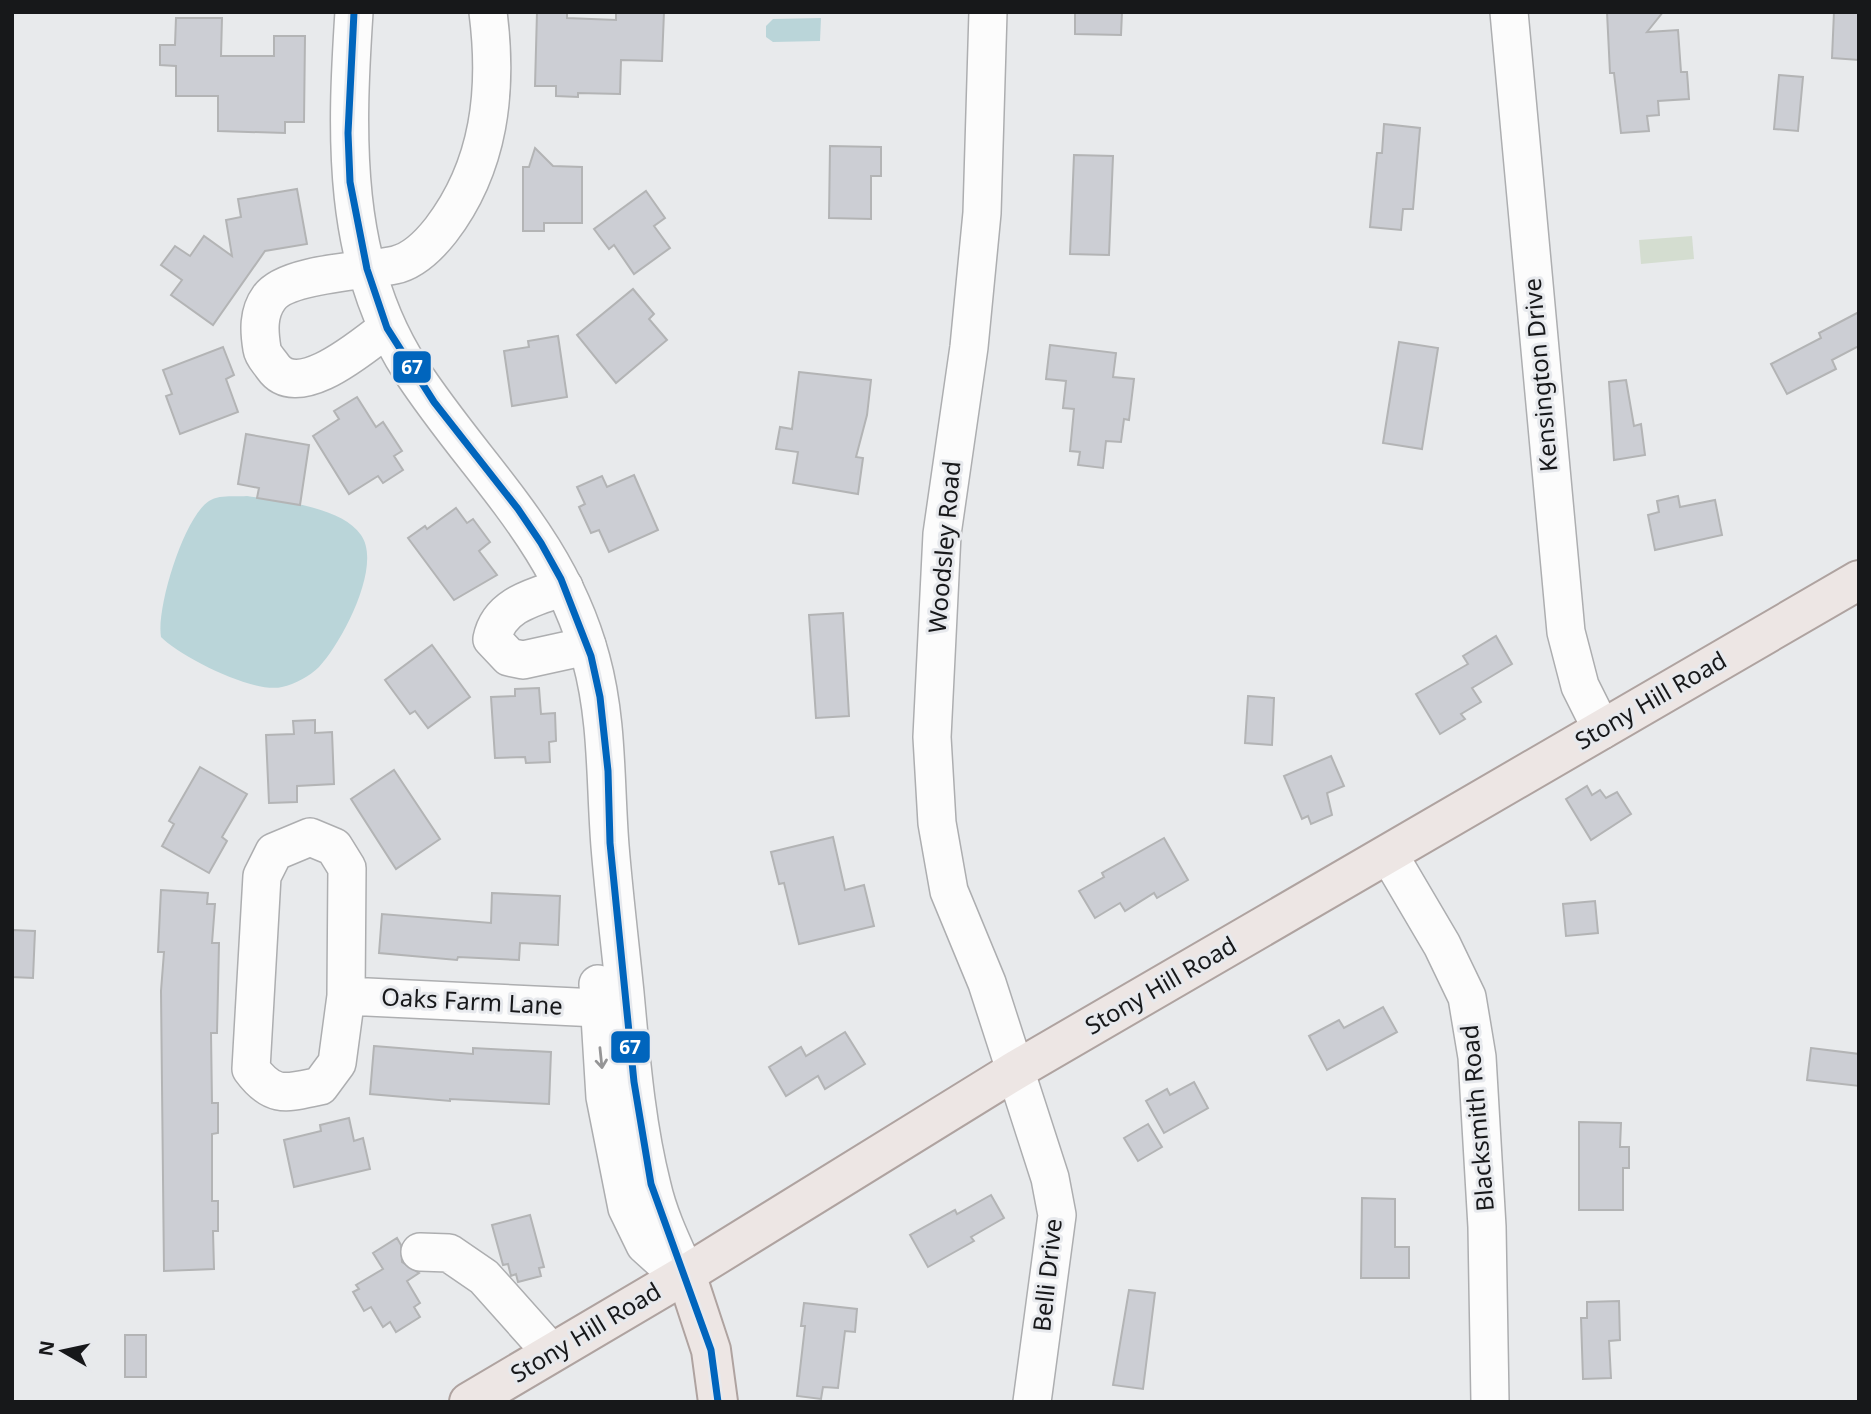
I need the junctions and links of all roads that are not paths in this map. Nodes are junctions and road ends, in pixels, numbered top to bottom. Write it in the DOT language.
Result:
graph roads {
  1 [pos="354,12"];
  2 [pos="488,12"];
  3 [pos="988,12"];
  4 [pos="1509,12"];
  5 [pos="367,269"];
  6 [pos="387,328"];
  7 [pos="1859,580"];
  8 [pos="564,587"];
  9 [pos="587,646"];
  10 [pos="1602,730"];
  11 [pos="610,843"];
  12 [pos="1389,855"];
  13 [pos="346,996"];
  14 [pos="598,1008"];
  15 [pos="1016,1070"];
  16 [pos="421,1252"];
  17 [pos="686,1274"];
  18 [pos="551,1352"];
  19 [pos="469,1402"];
  20 [pos="718,1402"];
  21 [pos="1032,1402"];
  22 [pos="1490,1402"];
  1 -- 5 [label="street"];
  2 -- 5 [label="street"];
  3 -- 15 [label="street, Woodsley Road"];
  4 -- 10 [label="street, Kensington Drive"];
  5 -- 6 [label="street"];
  5 -- 6 [label="street"];
  6 -- 8 [label="street"];
  7 -- 10 [label="main road, Stony Hill Road"];
  8 -- 9 [label="street"];
  8 -- 9 [label="street"];
  9 -- 11 [label="street"];
  10 -- 12 [label="main road, Stony Hill Road"];
  11 -- 14 [label="street"];
  11 -- 17 [label="street"];
  12 -- 15 [label="main road, Stony Hill Road"];
  12 -- 22 [label="street, Blacksmith Road"];
  13 -- 13 [label="street, Oaks Farm Lane"];
  13 -- 14 [label="street, Oaks Farm Lane"];
  14 -- 17 [label="street, one-way"];
  15 -- 17 [label="main road, Stony Hill Road"];
  15 -- 21 [label="street, Belli Drive"];
  16 -- 18 [label="street"];
  17 -- 18 [label="main road, Stony Hill Road"];
  17 -- 20 [label="main road"];
  18 -- 19 [label="main road, Stony Hill Road"];
}
